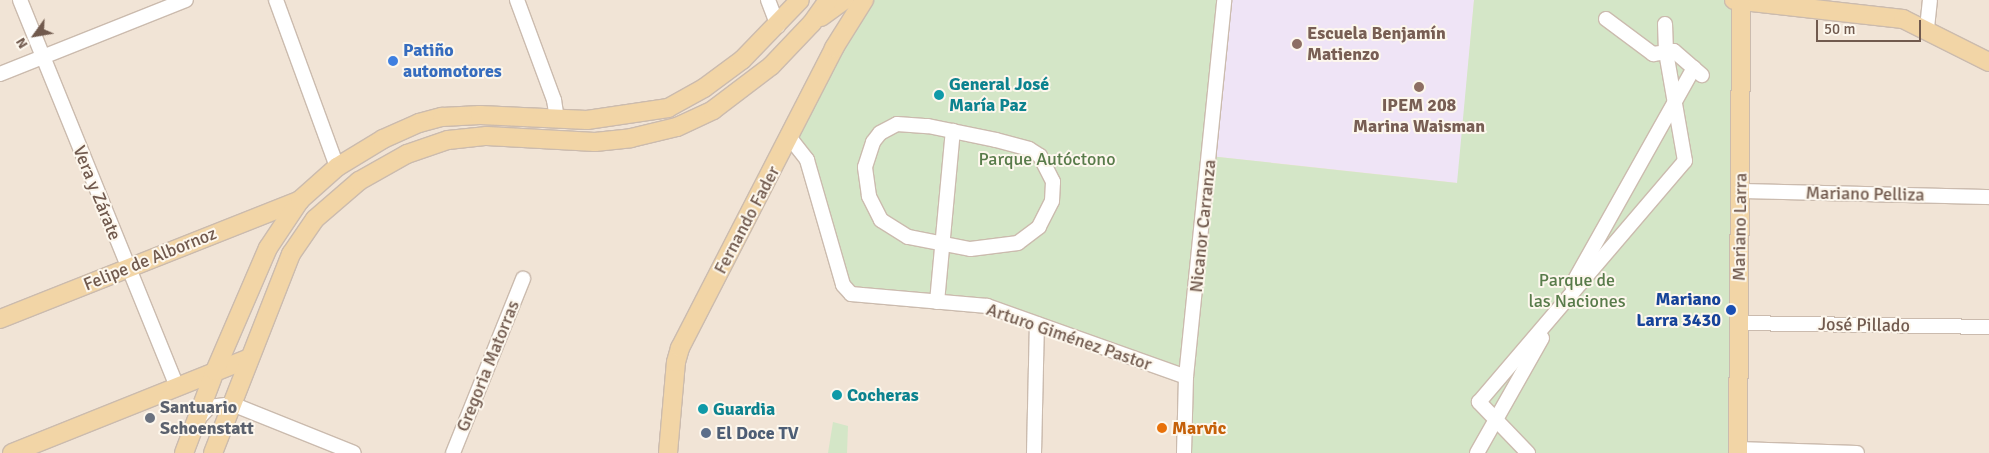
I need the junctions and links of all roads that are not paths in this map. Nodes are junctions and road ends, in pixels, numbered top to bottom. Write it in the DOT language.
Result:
graph roads {
  1 [pos="20,0"];
  2 [pos="186,0"];
  3 [pos="276,0"];
  4 [pos="517,0"];
  5 [pos="768,0"];
  6 [pos="800,0"];
  7 [pos="828,0"];
  8 [pos="844,0"];
  9 [pos="854,0"];
  10 [pos="864,0"];
  11 [pos="1224,0"];
  12 [pos="1734,0"];
  13 [pos="1741,0"];
  14 [pos="1930,0"];
  15 [pos="1606,19"];
  16 [pos="812,23"];
  17 [pos="1666,24"];
  18 [pos="778,26"];
  19 [pos="1927,28"];
  20 [pos="834,48"];
  21 [pos="1666,52"];
  22 [pos="43,57"];
  23 [pos="1989,62"];
  24 [pos="0,74"];
  25 [pos="1674,102"];
  26 [pos="557,120"];
  27 [pos="953,131"];
  28 [pos="790,138"];
  29 [pos="337,167"];
  30 [pos="1740,191"];
  31 [pos="1989,197"];
  32 [pos="300,200"];
  33 [pos="941,246"];
  34 [pos="128,268"];
  35 [pos="523,279"];
  36 [pos="937,302"];
  37 [pos="1556,312"];
  38 [pos="0,319"];
  39 [pos="1738,323"];
  40 [pos="1037,324"];
  41 [pos="1989,327"];
  42 [pos="249,358"];
  43 [pos="215,371"];
  44 [pos="1186,377"];
  45 [pos="177,386"];
  46 [pos="232,404"];
  47 [pos="1496,420"];
  48 [pos="196,421"];
  49 [pos="1738,451"];
  50 [pos="12,453"];
  51 [pos="184,453"];
  52 [pos="213,453"];
  53 [pos="354,453"];
  54 [pos="453,453"];
  55 [pos="668,453"];
  56 [pos="1034,453"];
  57 [pos="1184,453"];
  58 [pos="1477,453"];
  59 [pos="1528,453"];
  60 [pos="1857,453"];
  1 -- 22 [label="street, Vera y Zárate"];
  2 -- 22 [label="street"];
  3 -- 29 [label="street"];
  4 -- 26 [label="street"];
  5 -- 18 [label="street"];
  6 -- 18 [label="main road"];
  7 -- 16 [label="main road"];
  8 -- 16 [label="main road"];
  9 -- 20 [label="main road"];
  10 -- 20 [label="main road, Fernando Fader"];
  11 -- 44 [label="street, Nicanor Carranza"];
  12 -- 13 [label="main road"];
  13 -- 19 [label="main road"];
  13 -- 30 [label="main road, Mariano Larra"];
  14 -- 19 [label="street"];
  15 -- 21 [label="street"];
  16 -- 42 [label="main road"];
  17 -- 21 [label="street"];
  18 -- 26 [label="main road"];
  19 -- 23 [label="main road"];
  20 -- 28 [label="main road, Fernando Fader"];
  21 -- 25 [label="street"];
  21 -- 25 [label="street"];
  22 -- 24 [label="street"];
  22 -- 34 [label="street, Vera y Zárate"];
  25 -- 37 [label="street"];
  25 -- 37 [label="street"];
  26 -- 29 [label="main road"];
  27 -- 33 [label="street"];
  27 -- 33 [label="street"];
  27 -- 33 [label="street"];
  28 -- 36 [label="street, Arturo Giménez Pastor"];
  28 -- 55 [label="main road, Fernando Fader"];
  29 -- 32 [label="main road"];
  30 -- 31 [label="street, Mariano Pelliza"];
  30 -- 39 [label="main road, Mariano Larra"];
  32 -- 34 [label="main road, Felipe de Albornoz"];
  32 -- 43 [label="main road"];
  33 -- 36 [label="street"];
  34 -- 38 [label="main road, Felipe de Albornoz"];
  34 -- 45 [label="street, Vera y Zárate"];
  35 -- 54 [label="street, Gregoria Matorras"];
  36 -- 40 [label="street, Arturo Giménez Pastor"];
  37 -- 47 [label="street"];
  37 -- 47 [label="street"];
  39 -- 41 [label="street, José Pillado"];
  39 -- 49 [label="main road, Mariano Larra"];
  40 -- 44 [label="street, Arturo Giménez Pastor"];
  40 -- 56 [label="street"];
  42 -- 43 [label="main road"];
  42 -- 46 [label="main road"];
  43 -- 45 [label="main road"];
  43 -- 48 [label="main road"];
  44 -- 57 [label="street, Nicanor Carranza"];
  45 -- 50 [label="main road"];
  46 -- 48 [label="street"];
  46 -- 52 [label="main road"];
  46 -- 53 [label="street"];
  47 -- 58 [label="street"];
  47 -- 59 [label="street"];
  48 -- 51 [label="main road"];
  49 -- 60 [label="street"];
}
